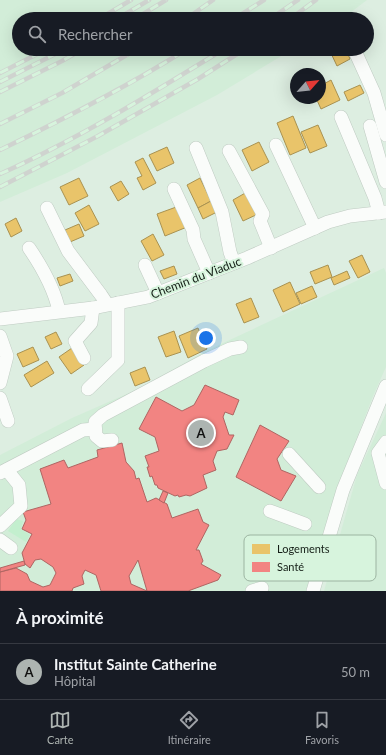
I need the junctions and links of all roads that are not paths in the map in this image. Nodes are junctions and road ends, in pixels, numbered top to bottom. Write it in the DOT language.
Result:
graph roads {
  1 [pos="357,56"];
  2 [pos="341,117"];
  3 [pos="370,126"];
  4 [pos="386,135"];
  5 [pos="276,145"];
  6 [pos="196,148"];
  7 [pos="228,151"];
  8 [pos="386,182"];
  9 [pos="174,189"];
  10 [pos="47,208"];
  11 [pos="383,212"];
  12 [pos="315,228"];
  13 [pos="29,248"];
  14 [pos="271,248"];
  15 [pos="234,263"];
  16 [pos="145,265"];
  17 [pos="209,273"];
  18 [pos="158,293"];
  19 [pos="112,304"];
  20 [pos="93,308"];
  21 [pos="58,311"];
  22 [pos="0,319"];
  23 [pos="0,336"];
  24 [pos="240,347"];
  25 [pos="84,358"];
  26 [pos="0,384"];
  27 [pos="386,386"];
  28 [pos="88,389"];
  29 [pos="0,398"];
  30 [pos="8,420"];
  31 [pos="95,429"];
  32 [pos="112,440"];
  33 [pos="386,442"];
  34 [pos="290,454"];
  35 [pos="3,471"];
  36 [pos="386,483"];
  37 [pos="319,487"];
  38 [pos="270,511"];
  39 [pos="305,524"];
  40 [pos="0,526"];
  41 [pos="330,535"];
  42 [pos="0,540"];
  43 [pos="11,548"];
  44 [pos="316,581"];
  45 [pos="313,591"];
  1 -- 4 [label="street"];
  2 -- 11 [label="street"];
  3 -- 8 [label="street"];
  5 -- 12 [label="street"];
  6 -- 15 [label="street"];
  7 -- 14 [label="street"];
  9 -- 17 [label="street"];
  10 -- 19 [label="street"];
  11 -- 12 [label="street, Chemin du Viaduc"];
  12 -- 14 [label="street, Chemin du Viaduc"];
  13 -- 21 [label="street"];
  14 -- 15 [label="street, Chemin du Viaduc"];
  15 -- 17 [label="street, Chemin du Viaduc"];
  16 -- 18 [label="street"];
  17 -- 18 [label="street, Chemin du Viaduc"];
  18 -- 19 [label="street, Chemin du Viaduc"];
  19 -- 20 [label="street, Chemin du Viaduc"];
  19 -- 28 [label="street"];
  20 -- 21 [label="street, Chemin du Viaduc"];
  20 -- 25 [label="street"];
  21 -- 22 [label="street, Chemin du Viaduc"];
  23 -- 26 [label="street"];
  24 -- 31 [label="street"];
  27 -- 41 [label="street"];
  29 -- 30 [label="street"];
  31 -- 32 [label="street"];
  31 -- 35 [label="street"];
  33 -- 36 [label="street"];
  34 -- 37 [label="street"];
  35 -- 40 [label="street"];
  38 -- 39 [label="street"];
  42 -- 43 [label="street"];
  44 -- 45 [label="street"];
}
